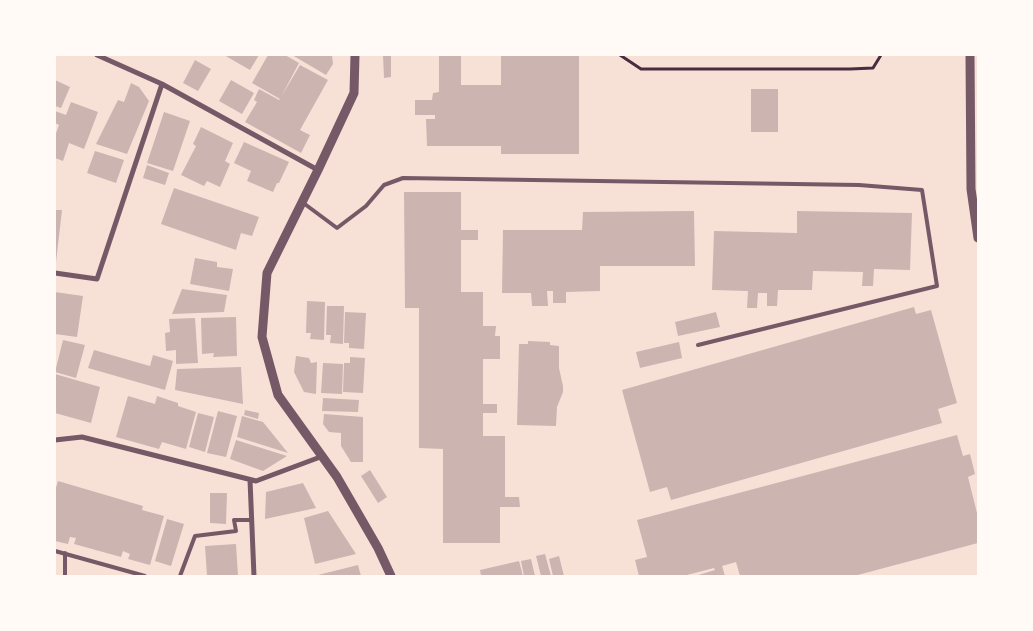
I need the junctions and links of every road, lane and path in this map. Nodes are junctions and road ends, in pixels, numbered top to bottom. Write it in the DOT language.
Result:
graph roads {
  1 [pos="97,55"];
  2 [pos="355,55"];
  3 [pos="620,55"];
  4 [pos="881,55"];
  5 [pos="970,55"];
  6 [pos="162,84"];
  7 [pos="318,170"];
  8 [pos="302,202"];
  9 [pos="978,238"];
  10 [pos="55,273"];
  11 [pos="698,345"];
  12 [pos="55,440"];
  13 [pos="323,456"];
  14 [pos="250,480"];
  15 [pos="252,520"];
  16 [pos="55,551"];
  17 [pos="65,553"];
  18 [pos="65,576"];
  19 [pos="145,576"];
  20 [pos="180,576"];
  21 [pos="254,576"];
  22 [pos="391,576"];
  1 -- 6 [label="street"];
  2 -- 7 [label="street"];
  3 -- 4 [label="path"];
  5 -- 9 [label="street"];
  6 -- 7 [label="street"];
  6 -- 10 [label="street"];
  7 -- 8 [label="street"];
  8 -- 11 [label="lane"];
  8 -- 13 [label="street"];
  12 -- 14 [label="street"];
  13 -- 14 [label="street"];
  13 -- 22 [label="street"];
  14 -- 15 [label="street"];
  15 -- 20 [label="lane"];
  15 -- 21 [label="street"];
  16 -- 17 [label="lane"];
  17 -- 18 [label="lane"];
  17 -- 19 [label="lane"];
}
